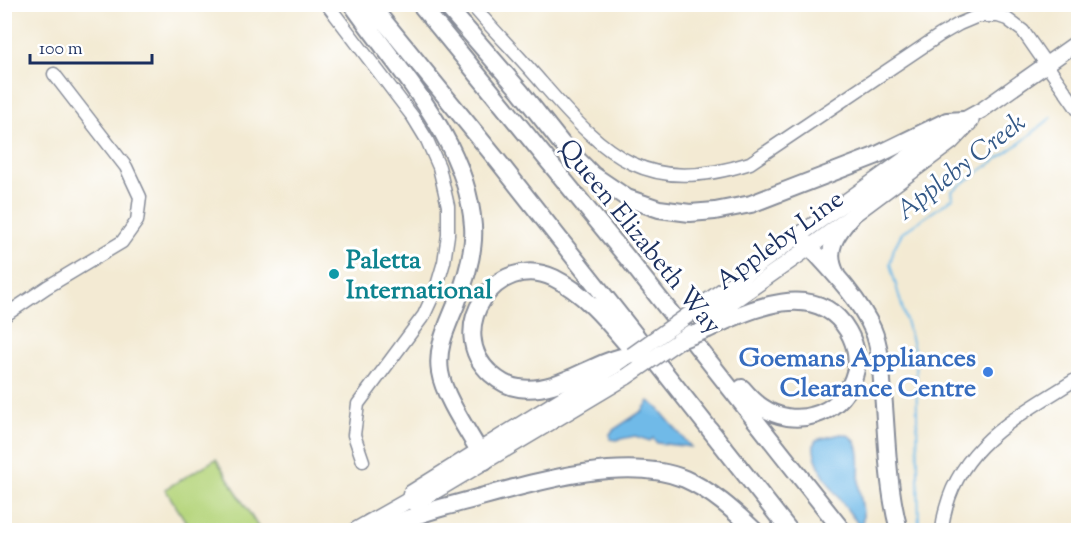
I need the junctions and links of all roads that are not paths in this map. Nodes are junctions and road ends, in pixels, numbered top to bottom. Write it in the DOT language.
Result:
graph roads {
  1 [pos="327,4"];
  2 [pos="352,4"];
  3 [pos="370,4"];
  4 [pos="420,4"];
  5 [pos="445,4"];
  6 [pos="471,4"];
  7 [pos="1078,42"];
  8 [pos="1046,64"];
  9 [pos="54,74"];
  10 [pos="982,110"];
  11 [pos="1078,110"];
  12 [pos="964,120"];
  13 [pos="851,217"];
  14 [pos="805,241"];
  15 [pos="629,260"];
  16 [pos="838,280"];
  17 [pos="4,316"];
  18 [pos="702,321"];
  19 [pos="680,340"];
  20 [pos="632,355"];
  21 [pos="618,368"];
  22 [pos="1078,378"];
  23 [pos="713,434"];
  24 [pos="483,456"];
  25 [pos="363,461"];
  26 [pos="363,527"];
  27 [pos="754,531"];
  28 [pos="789,531"];
  29 [pos="842,531"];
  30 [pos="899,531"];
  31 [pos="942,531"];
  1 -- 25 [label="street"];
  2 -- 24 [label="highway"];
  3 -- 23 [label="highway"];
  4 -- 15 [label="highway, Queen Elizabeth Way"];
  5 -- 12 [label="highway"];
  6 -- 8 [label="street"];
  7 -- 8 [label="main road, Appleby Line"];
  8 -- 10 [label="main road, Appleby Line"];
  8 -- 11 [label="street"];
  9 -- 17 [label="street"];
  10 -- 12 [label="main road, Appleby Line"];
  10 -- 13 [label="main road, Appleby Line"];
  12 -- 14 [label="main road, Appleby Line"];
  13 -- 14 [label="main road, Appleby Line"];
  13 -- 16 [label="highway"];
  14 -- 16 [label="highway"];
  14 -- 18 [label="main road, Appleby Line"];
  15 -- 18 [label="highway"];
  15 -- 29 [label="highway, Queen Elizabeth Way"];
  16 -- 30 [label="highway"];
  18 -- 19 [label="highway, bridge"];
  18 -- 20 [label="main road, Appleby Line, bridge"];
  19 -- 21 [label="main road, bridge"];
  20 -- 21 [label="highway"];
  21 -- 23 [label="highway"];
  21 -- 24 [label="main road"];
  22 -- 31 [label="street"];
  23 -- 28 [label="highway"];
  24 -- 26 [label="main road"];
  26 -- 27 [label="highway"];
}
